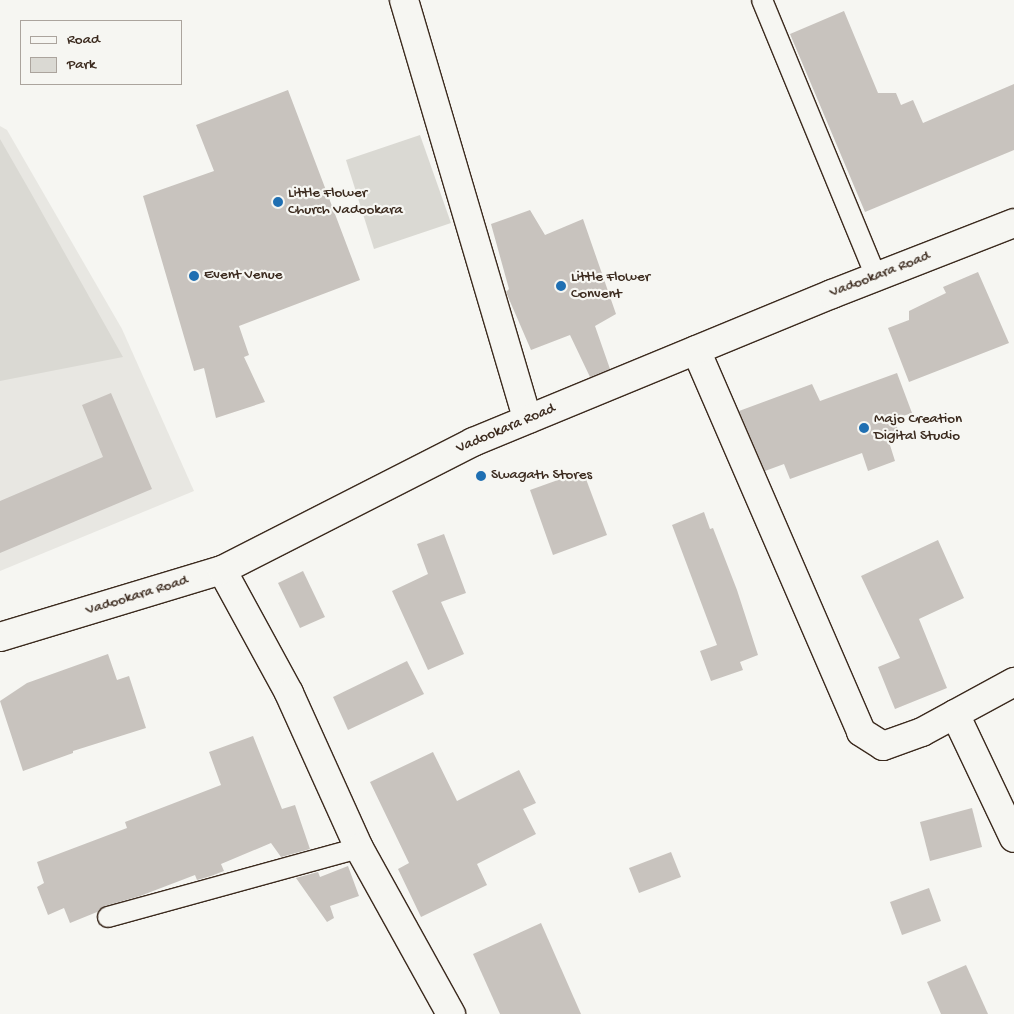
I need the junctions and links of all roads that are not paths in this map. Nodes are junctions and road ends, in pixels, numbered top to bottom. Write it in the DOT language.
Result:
graph roads {
  1 [pos="404,0"];
  2 [pos="762,0"];
  3 [pos="1014,224"];
  4 [pos="876,276"];
  5 [pos="696,350"];
  6 [pos="527,419"];
  7 [pos="222,570"];
  8 [pos="0,637"];
  9 [pos="1014,682"];
  10 [pos="955,714"];
  11 [pos="1014,838"];
  12 [pos="359,848"];
  13 [pos="108,917"];
  14 [pos="451,1014"];
  1 -- 6 [label="street"];
  2 -- 4 [label="lane"];
  3 -- 4 [label="street, Vadookara Road"];
  4 -- 5 [label="street, Vadookara Road"];
  5 -- 6 [label="street, Vadookara Road"];
  5 -- 10 [label="street"];
  6 -- 7 [label="street, Vadookara Road"];
  7 -- 8 [label="street, Vadookara Road"];
  7 -- 12 [label="street"];
  9 -- 10 [label="street"];
  10 -- 11 [label="street"];
  12 -- 13 [label="lane"];
  12 -- 14 [label="street"];
}
